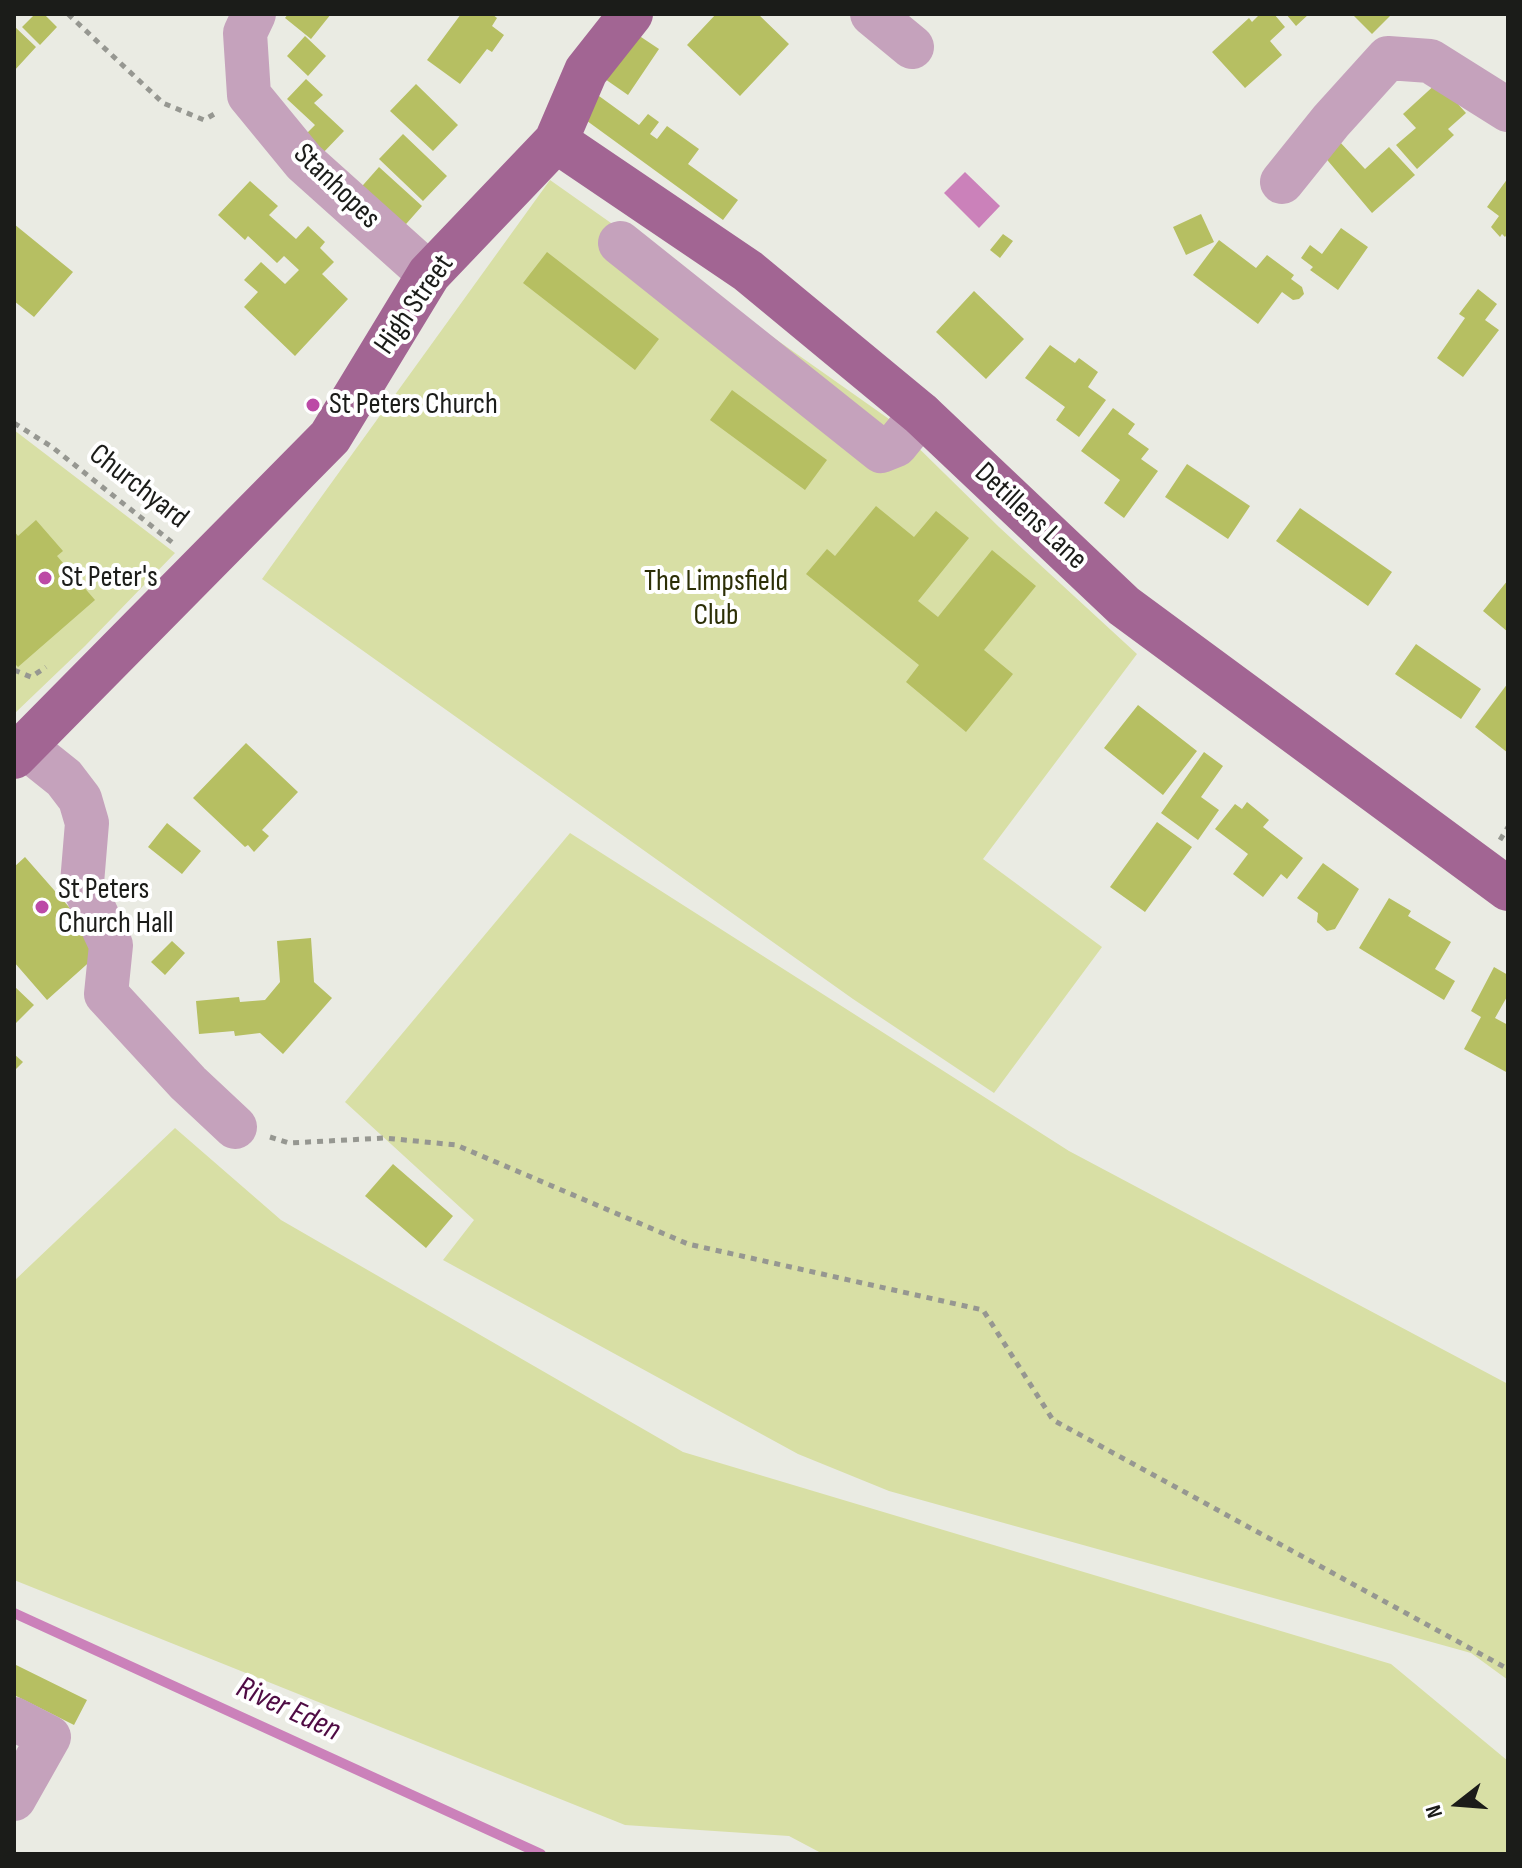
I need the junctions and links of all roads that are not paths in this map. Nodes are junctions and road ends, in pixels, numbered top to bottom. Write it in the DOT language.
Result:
graph roads {
  1 [pos="254,14"];
  2 [pos="631,14"];
  3 [pos="872,14"];
  4 [pos="912,47"];
  5 [pos="1508,110"];
  6 [pos="556,141"];
  7 [pos="1282,182"];
  8 [pos="620,243"];
  9 [pos="429,274"];
  10 [pos="921,414"];
  11 [pos="19,751"];
  12 [pos="1506,884"];
  13 [pos="235,1127"];
  14 [pos="14,1719"];
  15 [pos="14,1799"];
  1 -- 9 [label="street, Stanhopes"];
  2 -- 6 [label="main road, High Street"];
  3 -- 4 [label="street"];
  5 -- 7 [label="street"];
  6 -- 9 [label="main road, High Street"];
  6 -- 10 [label="main road, Detillens Lane"];
  8 -- 10 [label="street"];
  9 -- 11 [label="main road, High Street"];
  10 -- 12 [label="main road, Detillens Lane"];
  11 -- 13 [label="street"];
  14 -- 15 [label="street"];
}
